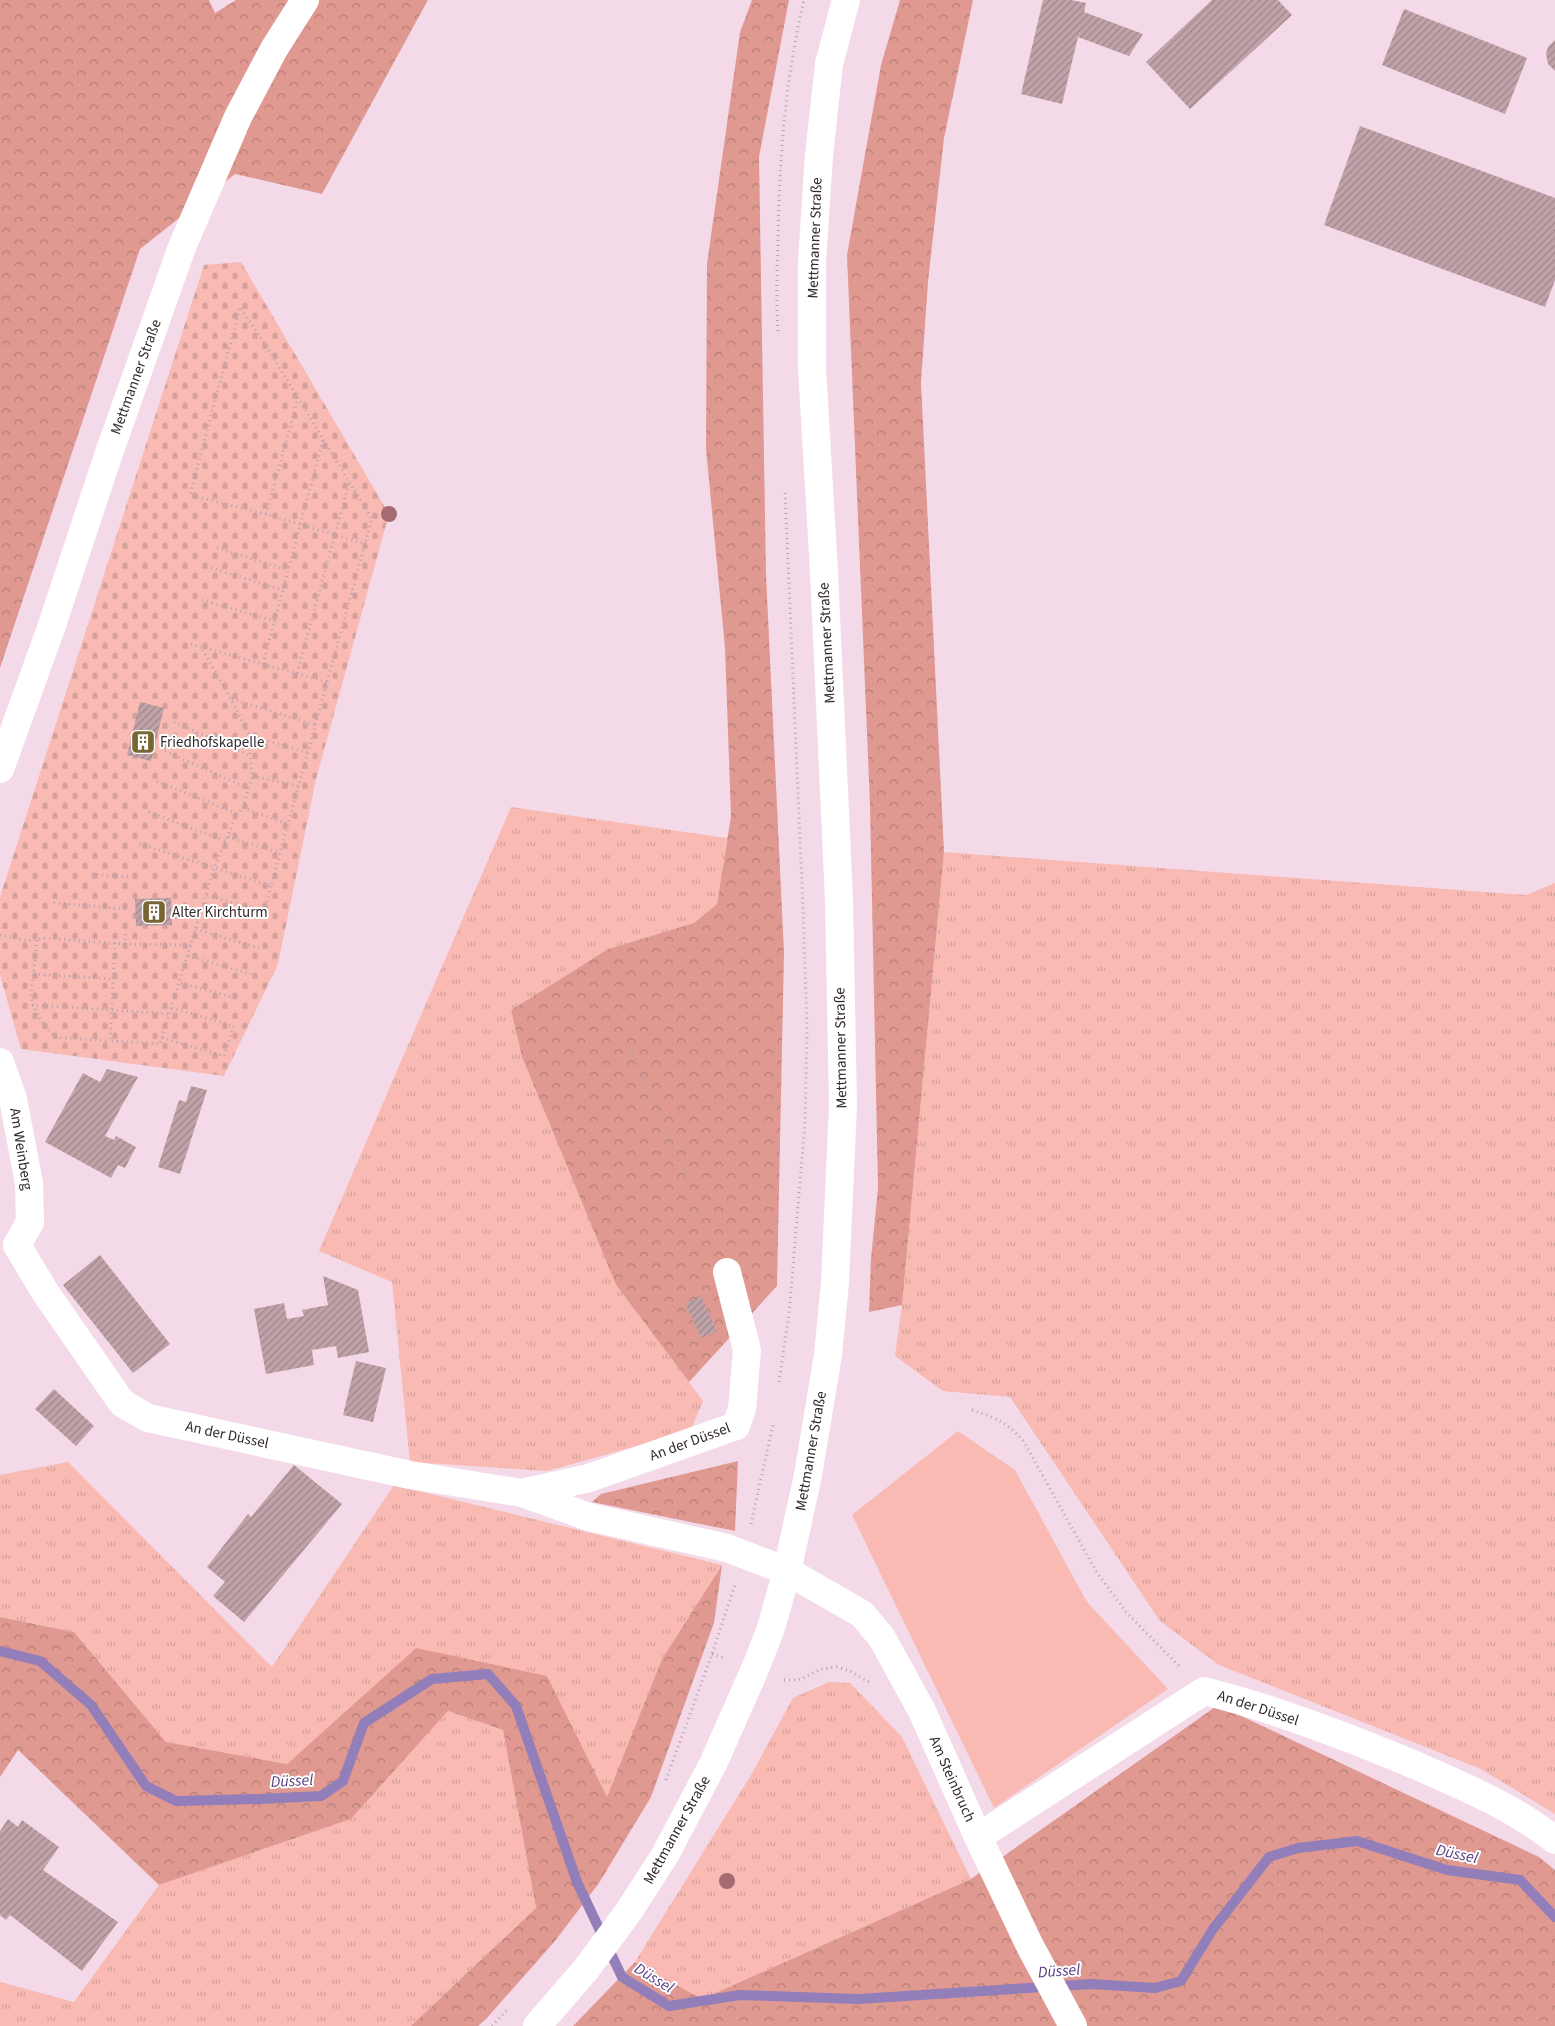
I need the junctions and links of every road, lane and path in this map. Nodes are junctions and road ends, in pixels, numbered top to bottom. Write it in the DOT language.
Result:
graph roads {
  1 [pos="305,0"];
  2 [pos="804,0"];
  3 [pos="846,0"];
  4 [pos="778,332"];
  5 [pos="298,399"];
  6 [pos="323,440"];
  7 [pos="349,482"];
  8 [pos="785,491"];
  9 [pos="266,514"];
  10 [pos="300,525"];
  11 [pos="334,535"];
  12 [pos="365,544"];
  13 [pos="216,548"];
  14 [pos="212,568"];
  15 [pos="288,570"];
  16 [pos="283,590"];
  17 [pos="202,600"];
  18 [pos="275,621"];
  19 [pos="191,644"];
  20 [pos="201,647"];
  21 [pos="263,664"];
  22 [pos="297,673"];
  23 [pos="327,682"];
  24 [pos="231,699"];
  25 [pos="174,722"];
  26 [pos="315,725"];
  27 [pos="249,735"];
  28 [pos="165,751"];
  29 [pos="308,753"];
  30 [pos="251,756"];
  31 [pos="0,770"];
  32 [pos="252,776"];
  33 [pos="157,781"];
  34 [pos="298,786"];
  35 [pos="250,789"];
  36 [pos="243,808"];
  37 [pos="149,812"];
  38 [pos="237,814"];
  39 [pos="288,824"];
  40 [pos="228,836"];
  41 [pos="225,841"];
  42 [pos="140,844"];
  43 [pos="280,853"];
  44 [pos="214,868"];
  45 [pos="92,874"];
  46 [pos="131,877"];
  47 [pos="271,886"];
  48 [pos="206,895"];
  49 [pos="54,903"];
  50 [pos="125,909"];
  51 [pos="196,929"];
  52 [pos="126,930"];
  53 [pos="0,934"];
  54 [pos="37,940"];
  55 [pos="115,943"];
  56 [pos="125,944"];
  57 [pos="191,945"];
  58 [pos="259,948"];
  59 [pos="188,956"];
  60 [pos="34,974"];
  61 [pos="252,974"];
  62 [pos="113,979"];
  63 [pos="181,982"];
  64 [pos="236,998"];
  65 [pos="32,1005"];
  66 [pos="172,1008"];
  67 [pos="111,1009"];
  68 [pos="171,1014"];
  69 [pos="162,1038"];
  70 [pos="110,1041"];
  71 [pos="629,1045"];
  72 [pos="0,1062"];
  73 [pos="9,1241"];
  74 [pos="727,1272"];
  75 [pos="778,1388"];
  76 [pos="972,1410"];
  77 [pos="774,1416"];
  78 [pos="522,1494"];
  79 [pos="745,1554"];
  80 [pos="787,1571"];
  81 [pos="755,1669"];
  82 [pos="874,1684"];
  83 [pos="1204,1691"];
  84 [pos="662,1789"];
  85 [pos="978,1837"];
  86 [pos="1555,1840"];
  87 [pos="1070,2022"];
  88 [pos="538,2026"];
  1 -- 31 [label="main road, Mettmanner Straße"];
  2 -- 4 [label="path"];
  3 -- 80 [label="main road, Mettmanner Straße"];
  5 -- 6 [label="path"];
  5 -- 9 [label="path"];
  5 -- 9 [label="path"];
  6 -- 7 [label="path"];
  6 -- 10 [label="path"];
  7 -- 11 [label="path"];
  7 -- 12 [label="path"];
  8 -- 75 [label="path"];
  9 -- 10 [label="path"];
  10 -- 11 [label="path"];
  10 -- 15 [label="path"];
  11 -- 12 [label="path"];
  11 -- 22 [label="path"];
  12 -- 23 [label="path"];
  13 -- 15 [label="path"];
  14 -- 16 [label="path"];
  15 -- 16 [label="path"];
  16 -- 18 [label="path"];
  17 -- 18 [label="path"];
  18 -- 21 [label="path"];
  19 -- 20 [label="path"];
  20 -- 21 [label="path"];
  20 -- 24 [label="path"];
  21 -- 22 [label="path"];
  22 -- 23 [label="path"];
  23 -- 26 [label="path"];
  24 -- 26 [label="path"];
  24 -- 27 [label="path"];
  25 -- 30 [label="path"];
  26 -- 29 [label="path"];
  27 -- 29 [label="path"];
  27 -- 30 [label="path"];
  28 -- 35 [label="path"];
  29 -- 34 [label="path"];
  30 -- 32 [label="path"];
  32 -- 34 [label="path"];
  32 -- 35 [label="path"];
  33 -- 38 [label="path"];
  34 -- 39 [label="path"];
  35 -- 36 [label="path"];
  36 -- 38 [label="path"];
  36 -- 39 [label="path"];
  37 -- 41 [label="path"];
  38 -- 40 [label="path"];
  39 -- 43 [label="path"];
  40 -- 41 [label="path"];
  40 -- 43 [label="path"];
  41 -- 44 [label="path"];
  42 -- 44 [label="path"];
  43 -- 47 [label="path"];
  44 -- 47 [label="path"];
  44 -- 48 [label="path"];
  45 -- 46 [label="path"];
  47 -- 48 [label="path"];
  48 -- 51 [label="path"];
  49 -- 50 [label="path"];
  51 -- 57 [label="path"];
  51 -- 58 [label="path"];
  52 -- 56 [label="path"];
  53 -- 54 [label="path"];
  54 -- 55 [label="path"];
  54 -- 60 [label="path"];
  55 -- 56 [label="path"];
  55 -- 62 [label="path"];
  56 -- 57 [label="path"];
  57 -- 59 [label="path"];
  59 -- 61 [label="path"];
  59 -- 63 [label="path"];
  60 -- 62 [label="path"];
  60 -- 65 [label="path"];
  62 -- 67 [label="path"];
  63 -- 64 [label="path"];
  63 -- 66 [label="path"];
  65 -- 67 [label="path"];
  65 -- 70 [label="path"];
  66 -- 68 [label="path"];
  66 -- 69 [label="path"];
  67 -- 68 [label="path"];
  67 -- 70 [label="path"];
  68 -- 69 [label="path"];
  69 -- 70 [label="path"];
  71 -- 74 [label="path"];
  72 -- 73 [label="main road, Am Weinberg"];
  73 -- 78 [label="main road, An der Düssel"];
  74 -- 78 [label="main road, An der Düssel"];
  76 -- 83 [label="path"];
  77 -- 79 [label="path"];
  78 -- 79 [label="main road, An der Düssel"];
  79 -- 80 [label="main road, Am Steinbruch"];
  79 -- 84 [label="path"];
  80 -- 81 [label="main road, Mettmanner Straße"];
  80 -- 85 [label="main road, Am Steinbruch"];
  81 -- 82 [label="path"];
  81 -- 88 [label="main road, Mettmanner Straße"];
  83 -- 85 [label="main road, An der Düssel"];
  83 -- 86 [label="main road, An der Düssel"];
  85 -- 87 [label="main road, Am Steinbruch"];
}
